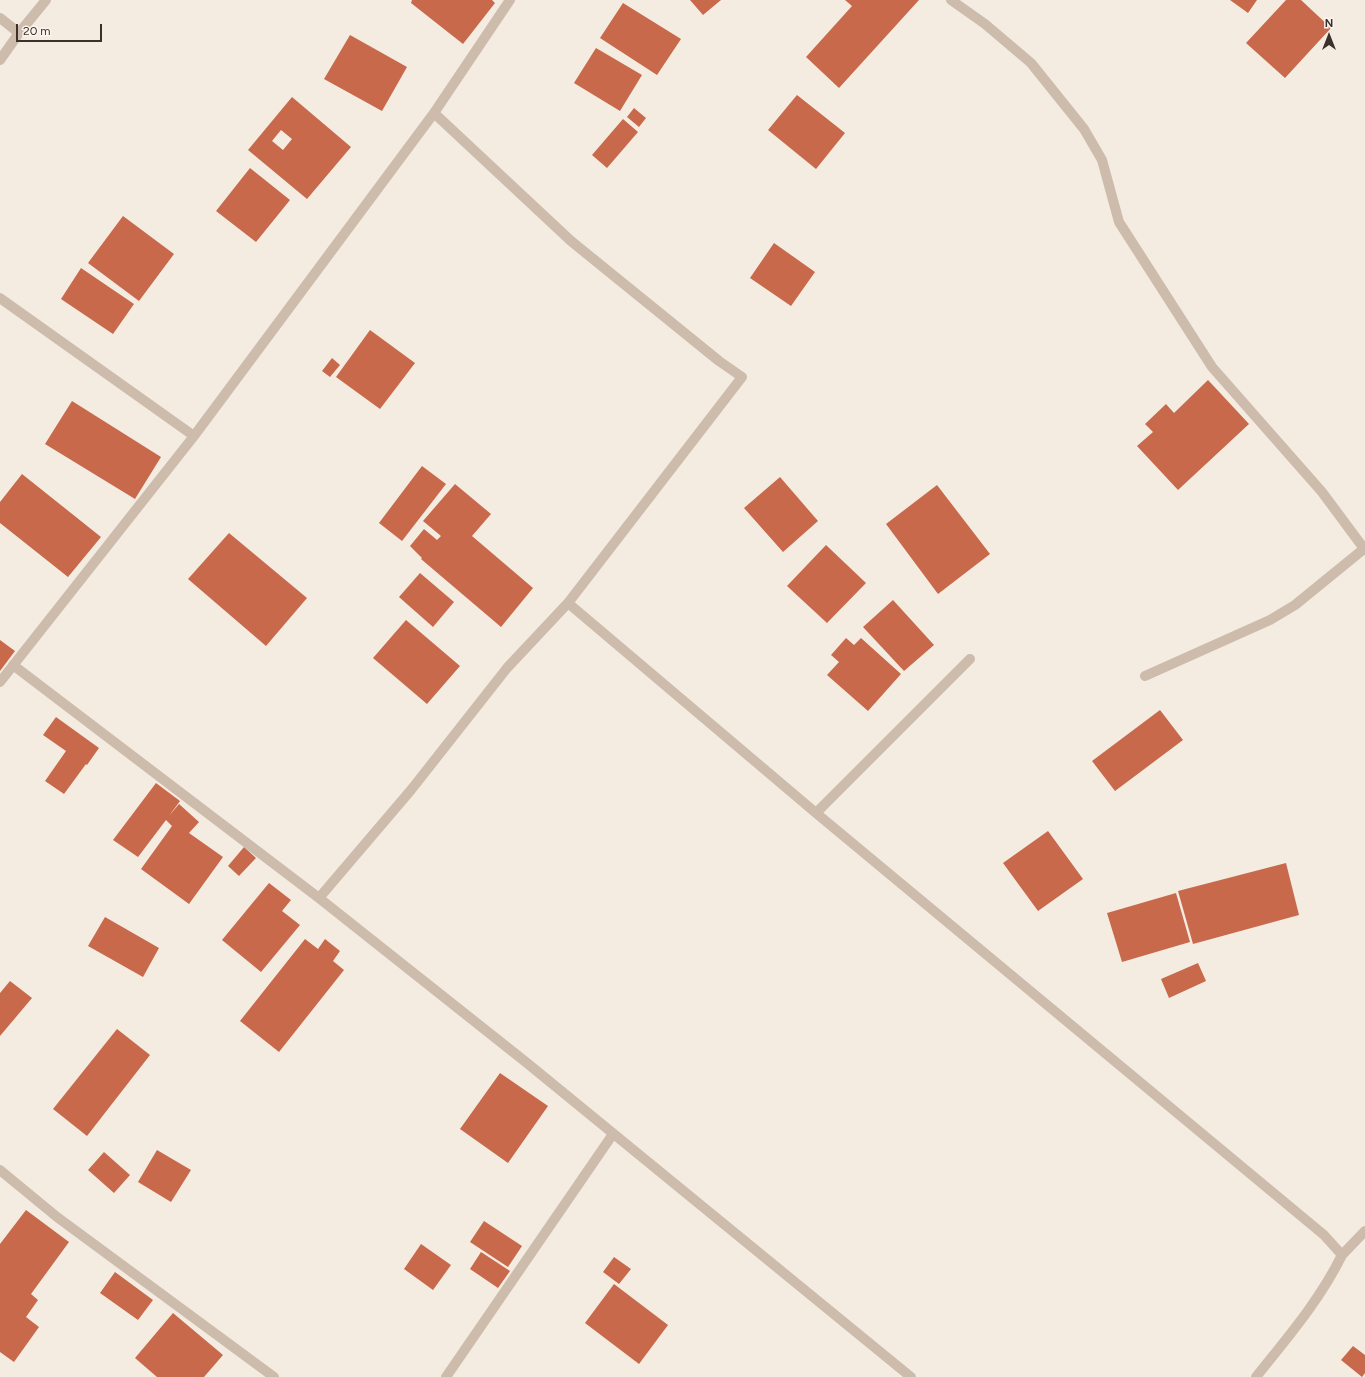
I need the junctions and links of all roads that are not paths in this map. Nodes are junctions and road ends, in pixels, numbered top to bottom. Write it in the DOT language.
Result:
graph roads {
  1 [pos="46,0"];
  2 [pos="510,0"];
  3 [pos="951,0"];
  4 [pos="0,18"];
  5 [pos="19,33"];
  6 [pos="0,60"];
  7 [pos="434,113"];
  8 [pos="0,298"];
  9 [pos="194,436"];
  10 [pos="1365,549"];
  11 [pos="568,603"];
  12 [pos="970,660"];
  13 [pos="13,665"];
  14 [pos="1145,676"];
  15 [pos="0,682"];
  16 [pos="816,813"];
  17 [pos="319,898"];
  18 [pos="614,1134"];
  19 [pos="0,1170"];
  20 [pos="1365,1231"];
  21 [pos="1342,1255"];
  22 [pos="274,1377"];
  23 [pos="446,1377"];
  24 [pos="910,1377"];
  25 [pos="1256,1377"];
  1 -- 5 [label="street"];
  2 -- 7 [label="street"];
  3 -- 10 [label="street"];
  4 -- 5 [label="street"];
  5 -- 6 [label="street"];
  7 -- 9 [label="street"];
  7 -- 11 [label="street"];
  8 -- 9 [label="street"];
  9 -- 13 [label="street"];
  10 -- 14 [label="street"];
  11 -- 16 [label="street"];
  11 -- 17 [label="street"];
  12 -- 16 [label="street"];
  13 -- 15 [label="street"];
  13 -- 17 [label="street"];
  16 -- 21 [label="street"];
  17 -- 18 [label="street"];
  18 -- 23 [label="street"];
  18 -- 24 [label="street"];
  19 -- 22 [label="street"];
  20 -- 21 [label="street"];
  21 -- 25 [label="street"];
}
